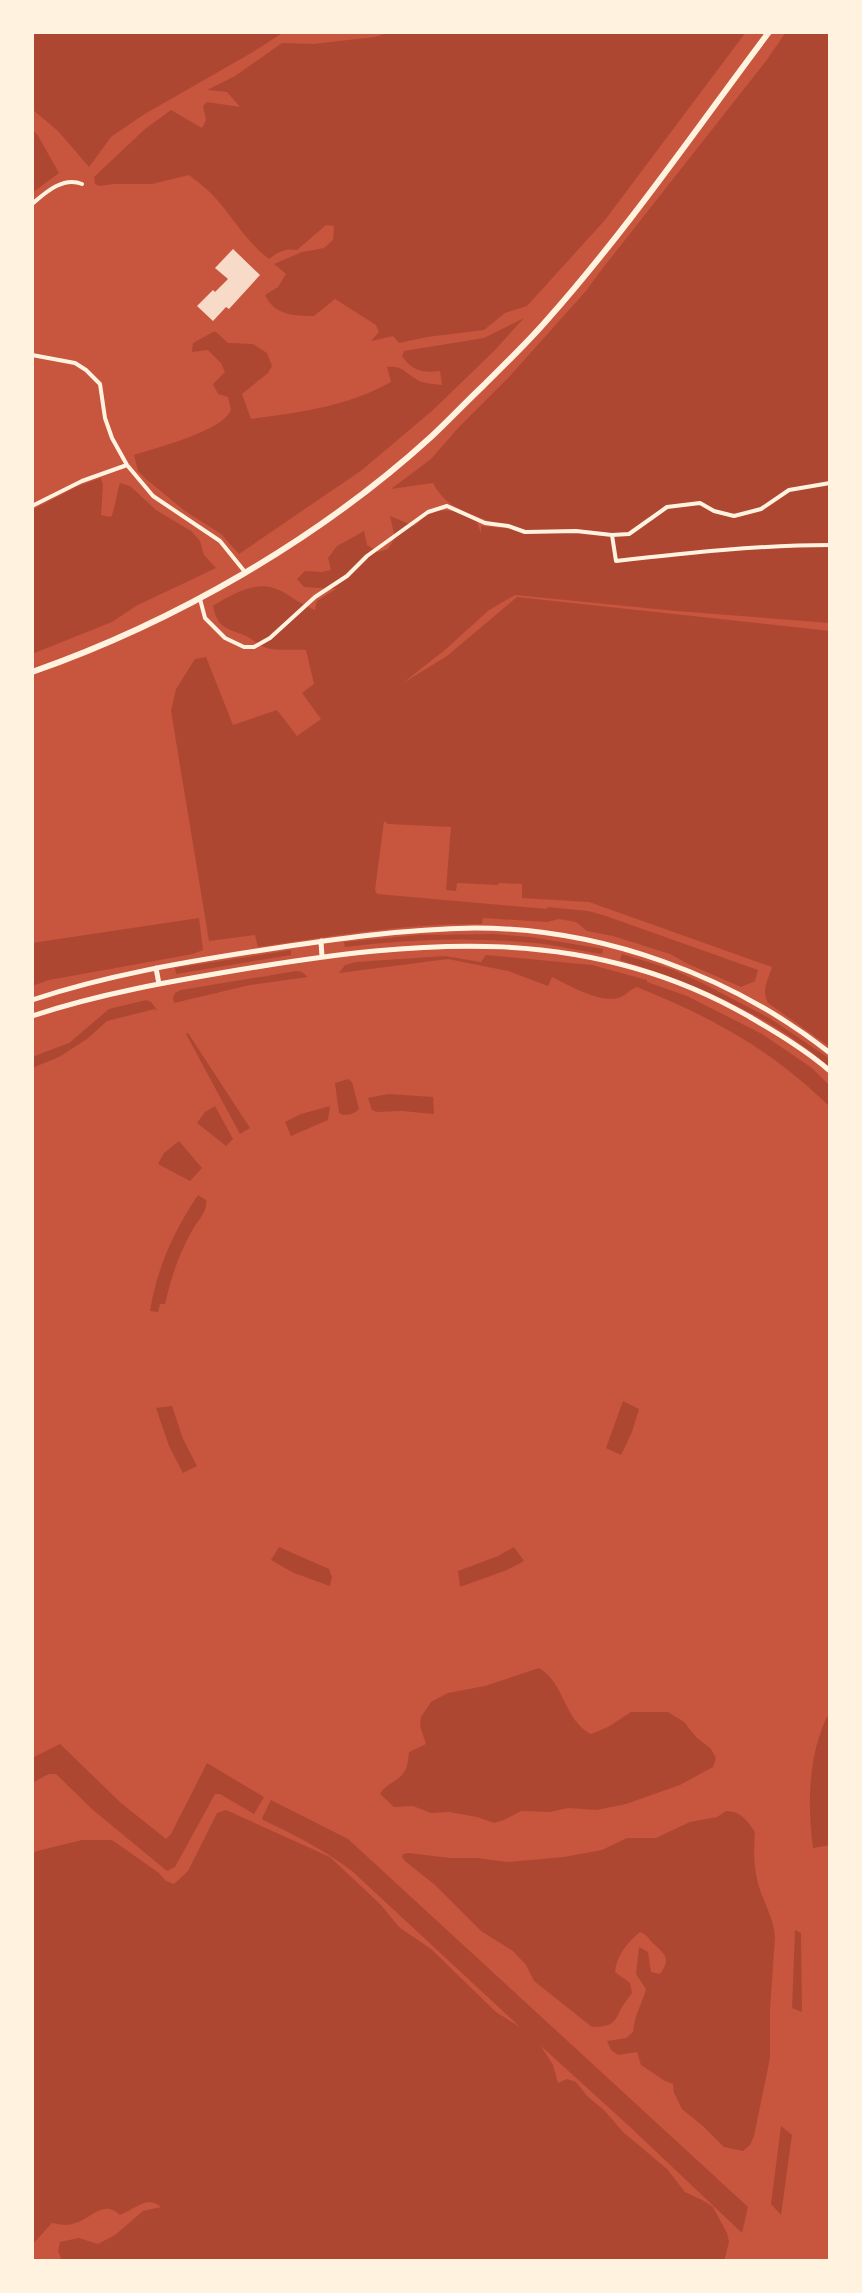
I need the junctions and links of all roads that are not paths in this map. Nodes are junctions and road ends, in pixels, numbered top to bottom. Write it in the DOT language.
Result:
graph roads {
  1 [pos="769,32"];
  2 [pos="82,184"];
  3 [pos="32,204"];
  4 [pos="32,355"];
  5 [pos="127,465"];
  6 [pos="830,483"];
  7 [pos="32,506"];
  8 [pos="612,535"];
  9 [pos="830,545"];
  10 [pos="245,572"];
  11 [pos="200,599"];
  12 [pos="32,672"];
  13 [pos="321,941"];
  14 [pos="322,957"];
  15 [pos="156,968"];
  16 [pos="159,984"];
  17 [pos="32,1000"];
  18 [pos="32,1016"];
  19 [pos="830,1053"];
  20 [pos="830,1071"];
  1 -- 10 [label="main road"];
  2 -- 3 [label="street"];
  4 -- 5 [label="street"];
  5 -- 7 [label="street"];
  5 -- 10 [label="street"];
  6 -- 8 [label="street"];
  8 -- 9 [label="street"];
  8 -- 11 [label="street"];
  10 -- 11 [label="main road"];
  11 -- 12 [label="main road"];
  13 -- 14 [label="main road"];
  13 -- 15 [label="main road"];
  13 -- 19 [label="main road"];
  14 -- 16 [label="main road"];
  14 -- 20 [label="main road"];
  15 -- 16 [label="main road"];
  15 -- 17 [label="main road"];
  16 -- 18 [label="main road"];
}
